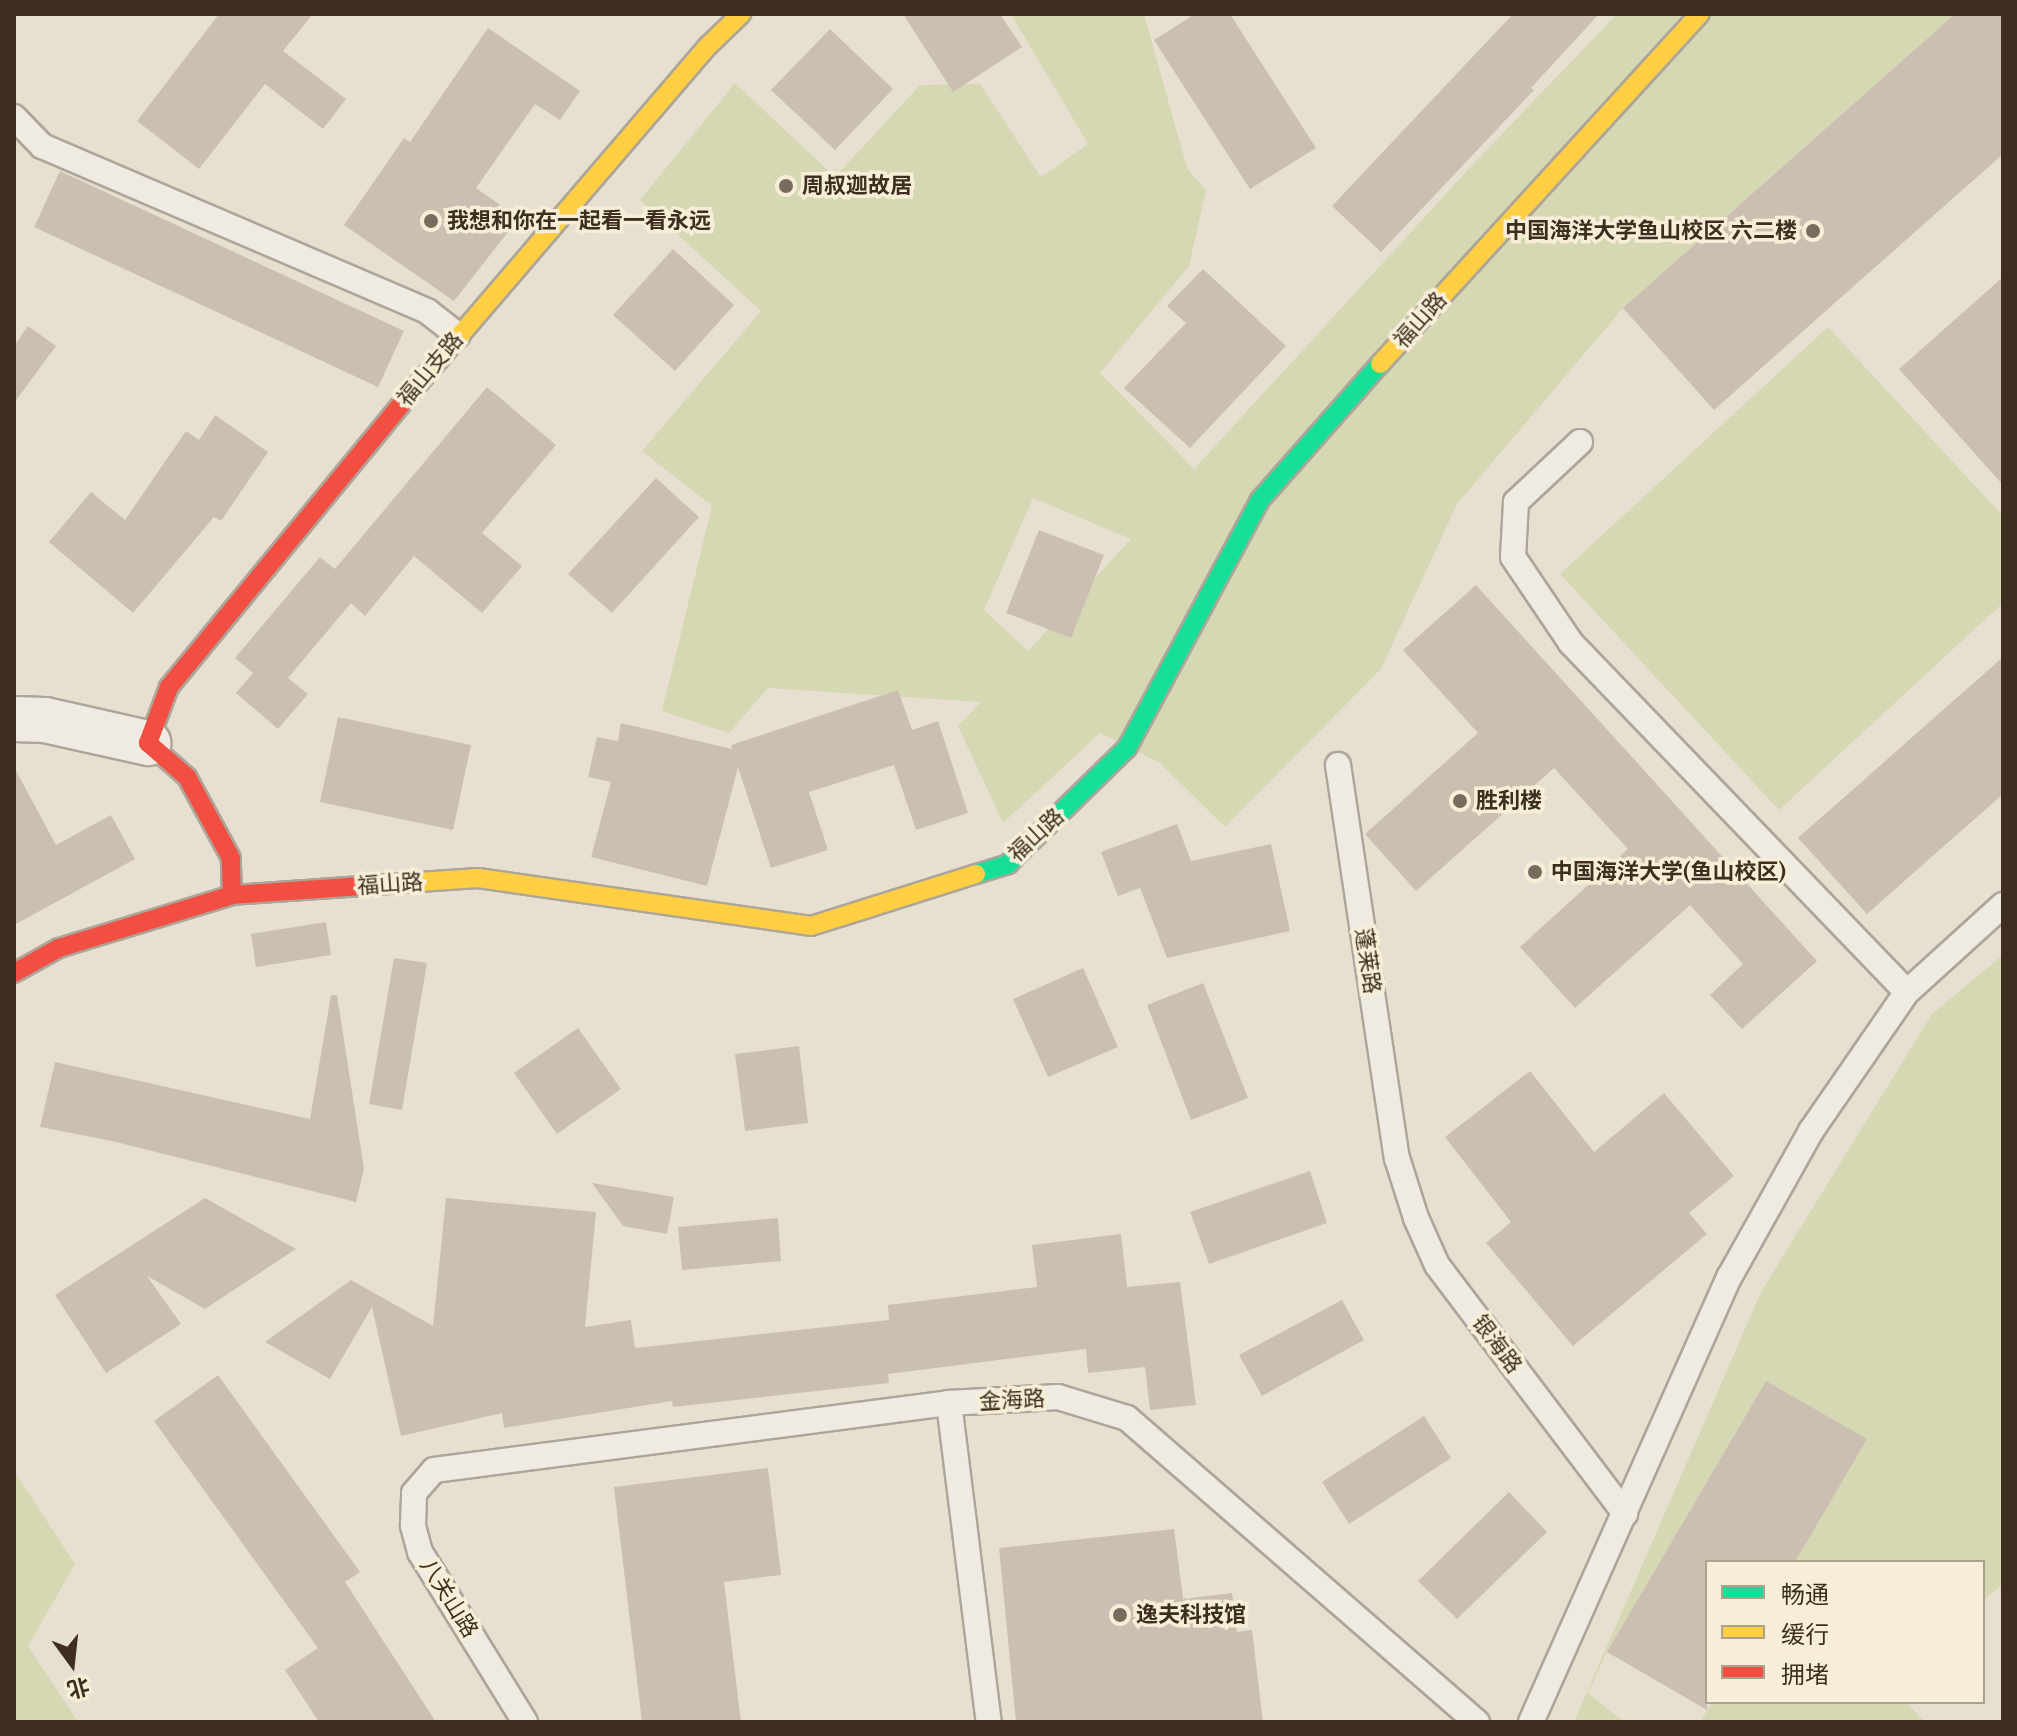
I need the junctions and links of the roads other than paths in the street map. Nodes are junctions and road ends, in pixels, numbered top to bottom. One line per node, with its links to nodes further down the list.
1 (741, 14): 4 (street, 福山支路)
2 (1700, 14): 9 (street, 福山路)
3 (14, 117): 4 (lane)
4 (458, 335): 7 (street, 福山支路)
5 (1580, 442): 12 (lane)
6 (14, 719): 7 (street)
7 (148, 743): 9 (street)
8 (1338, 765): 13 (lane, 蓬莱路)
9 (232, 895): 11 (street, 福山路)
10 (2003, 905): 12 (lane)
11 (14, 973)
12 (1907, 992): 16 (lane)
13 (1397, 1158): 16 (lane, 银海路)
14 (949, 1403): 15 (lane, 金海路); 18 (lane); 19 (lane, 金海路)
15 (434, 1470): 17 (lane, 八关山路)
16 (1625, 1514): 20 (lane)
17 (525, 1722)
18 (989, 1722)
19 (1477, 1722)
20 (1531, 1722)

